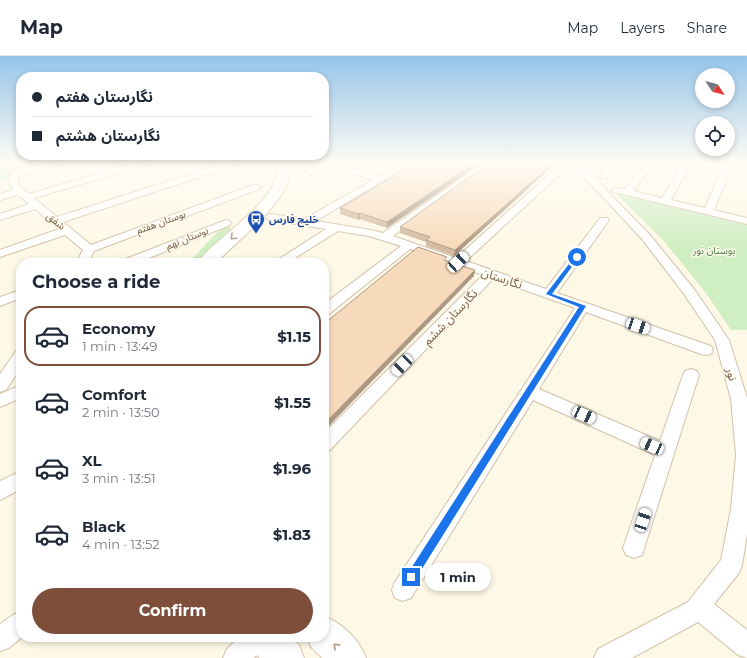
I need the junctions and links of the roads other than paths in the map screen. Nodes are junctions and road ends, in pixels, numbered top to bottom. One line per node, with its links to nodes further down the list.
1 (21, 190): 15 (street, شفق)
2 (39, 190): 15 (street)
3 (149, 190): 22 (street)
4 (248, 190): 31 (street, بوستان هفتم)
5 (278, 190): 35 (main road, one-way to 35)
6 (293, 190): 21 (main road)
7 (362, 190): 25 (street)
8 (451, 190): 29 (street)
9 (537, 190): 38 (street)
10 (609, 190): 54 (street, نور)
11 (617, 190): 14 (street)
12 (671, 190): 17 (street)
13 (718, 190): 19 (street)
14 (628, 192): 19 (street)
15 (24, 194): 16 (street); 18 (street, شفق)
16 (0, 197)
17 (667, 198)
18 (38, 206): 20 (street); 22 (street, شفق)
19 (709, 211): 24 (street)
20 (0, 217)
21 (271, 217): 25 (street, نگارستان); 36 (main road)
22 (56, 220): 28 (street, شفق)
23 (604, 220): 40 (street)
24 (747, 220)
25 (307, 222): 27 (street, نگارستان)
26 (226, 223): 34 (street, بوستان نهم)
27 (337, 227): 29 (street, نگارستان); 37 (street)
28 (68, 230): 31 (street, شفق); 32 (street)
29 (384, 238): 30 (street, نگارستان)
30 (409, 245): 38 (street, نگارستان); 44 (street)
31 (89, 249): 33 (street)
32 (0, 254)
33 (85, 258)
34 (139, 258)
35 (211, 258)
36 (230, 258)
37 (287, 258)
38 (458, 262): 39 (street, نگارستان)
39 (491, 274): 40 (street, نگارستان); 52 (street, نگارستان ششم)
40 (549, 294): 43 (street, نگارستان)
41 (16, 296): 42 (street)
42 (0, 302)
43 (583, 306): 45 (street, نگارستان); 49 (street)
44 (329, 307)
45 (706, 350)
46 (16, 362): 48 (street)
47 (691, 375): 53 (street)
48 (0, 386)
49 (529, 391): 53 (street); 58 (street)
50 (16, 393): 51 (street)
51 (0, 401)
52 (329, 440)
53 (666, 452): 57 (street)
54 (746, 454): 59 (street, نور)
55 (16, 482): 56 (street)
56 (0, 491)
57 (634, 548)
58 (403, 590)
59 (700, 608): 65 (street); 69 (street)
60 (16, 627): 61 (street)
61 (0, 639)
62 (329, 639): 68 (main road, one-way to 62)
63 (252, 642): 66 (street)
64 (269, 642): 67 (main road)
65 (747, 646)
66 (236, 658)
67 (286, 658)
68 (348, 658)
69 (607, 658)

